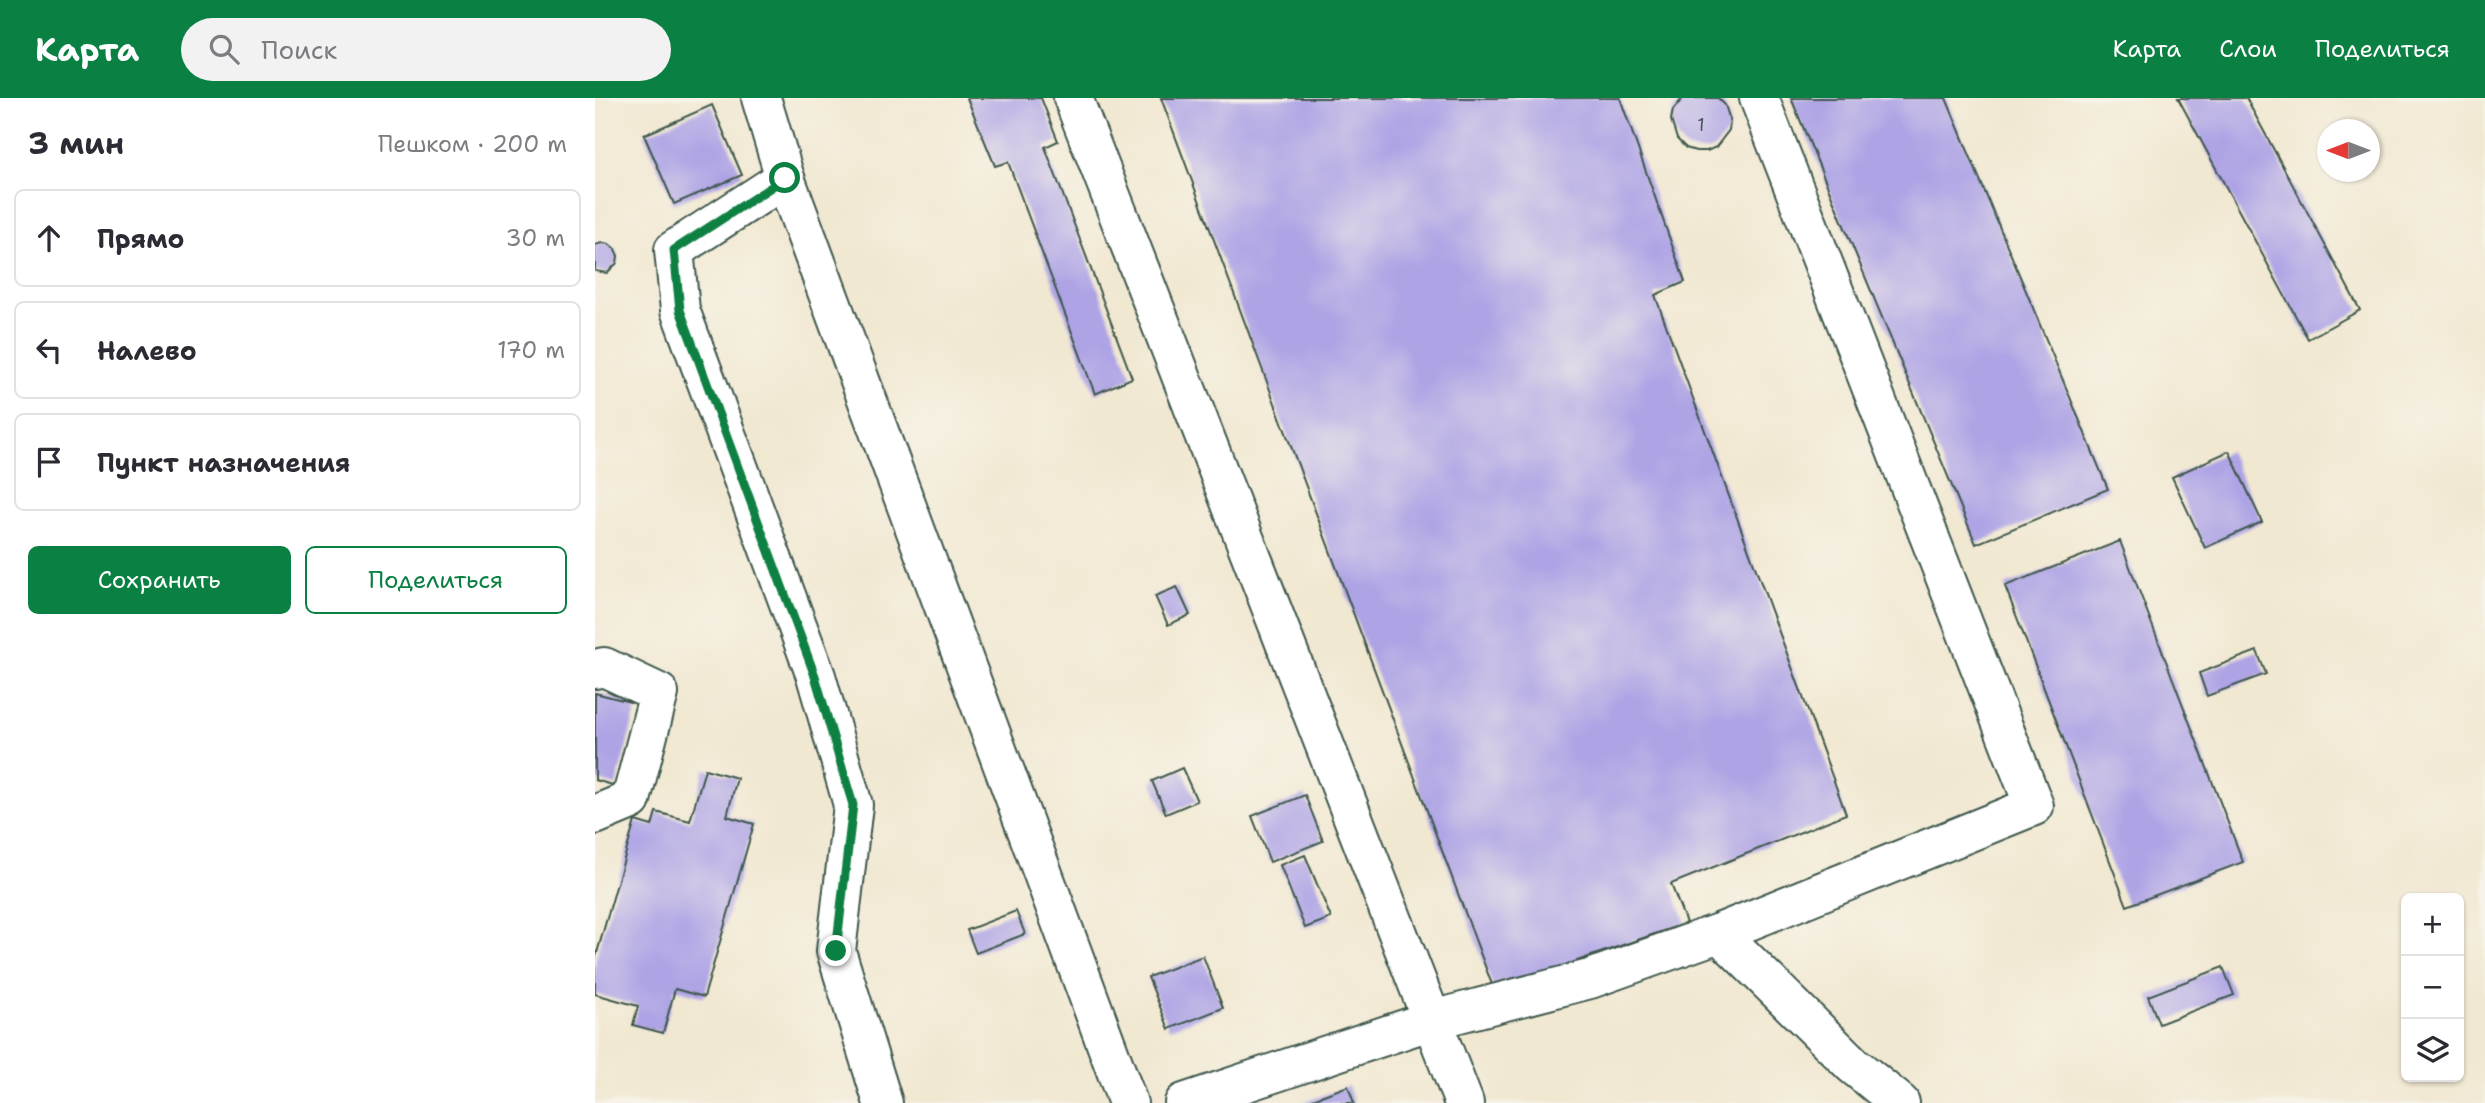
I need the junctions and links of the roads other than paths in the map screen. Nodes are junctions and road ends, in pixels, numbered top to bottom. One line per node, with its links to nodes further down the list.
1 (761, 98): 4 (lane)
2 (1073, 98): 8 (lane)
3 (1759, 98): 7 (lane)
4 (785, 178): 9 (lane); 10 (lane)
5 (595, 669): 6 (lane)
6 (595, 816)
7 (1719, 933): 8 (lane); 13 (lane)
8 (1432, 1020): 11 (lane); 12 (lane)
9 (883, 1103)
10 (1128, 1103)
11 (1184, 1103)
12 (1464, 1103)
13 (1900, 1103)

